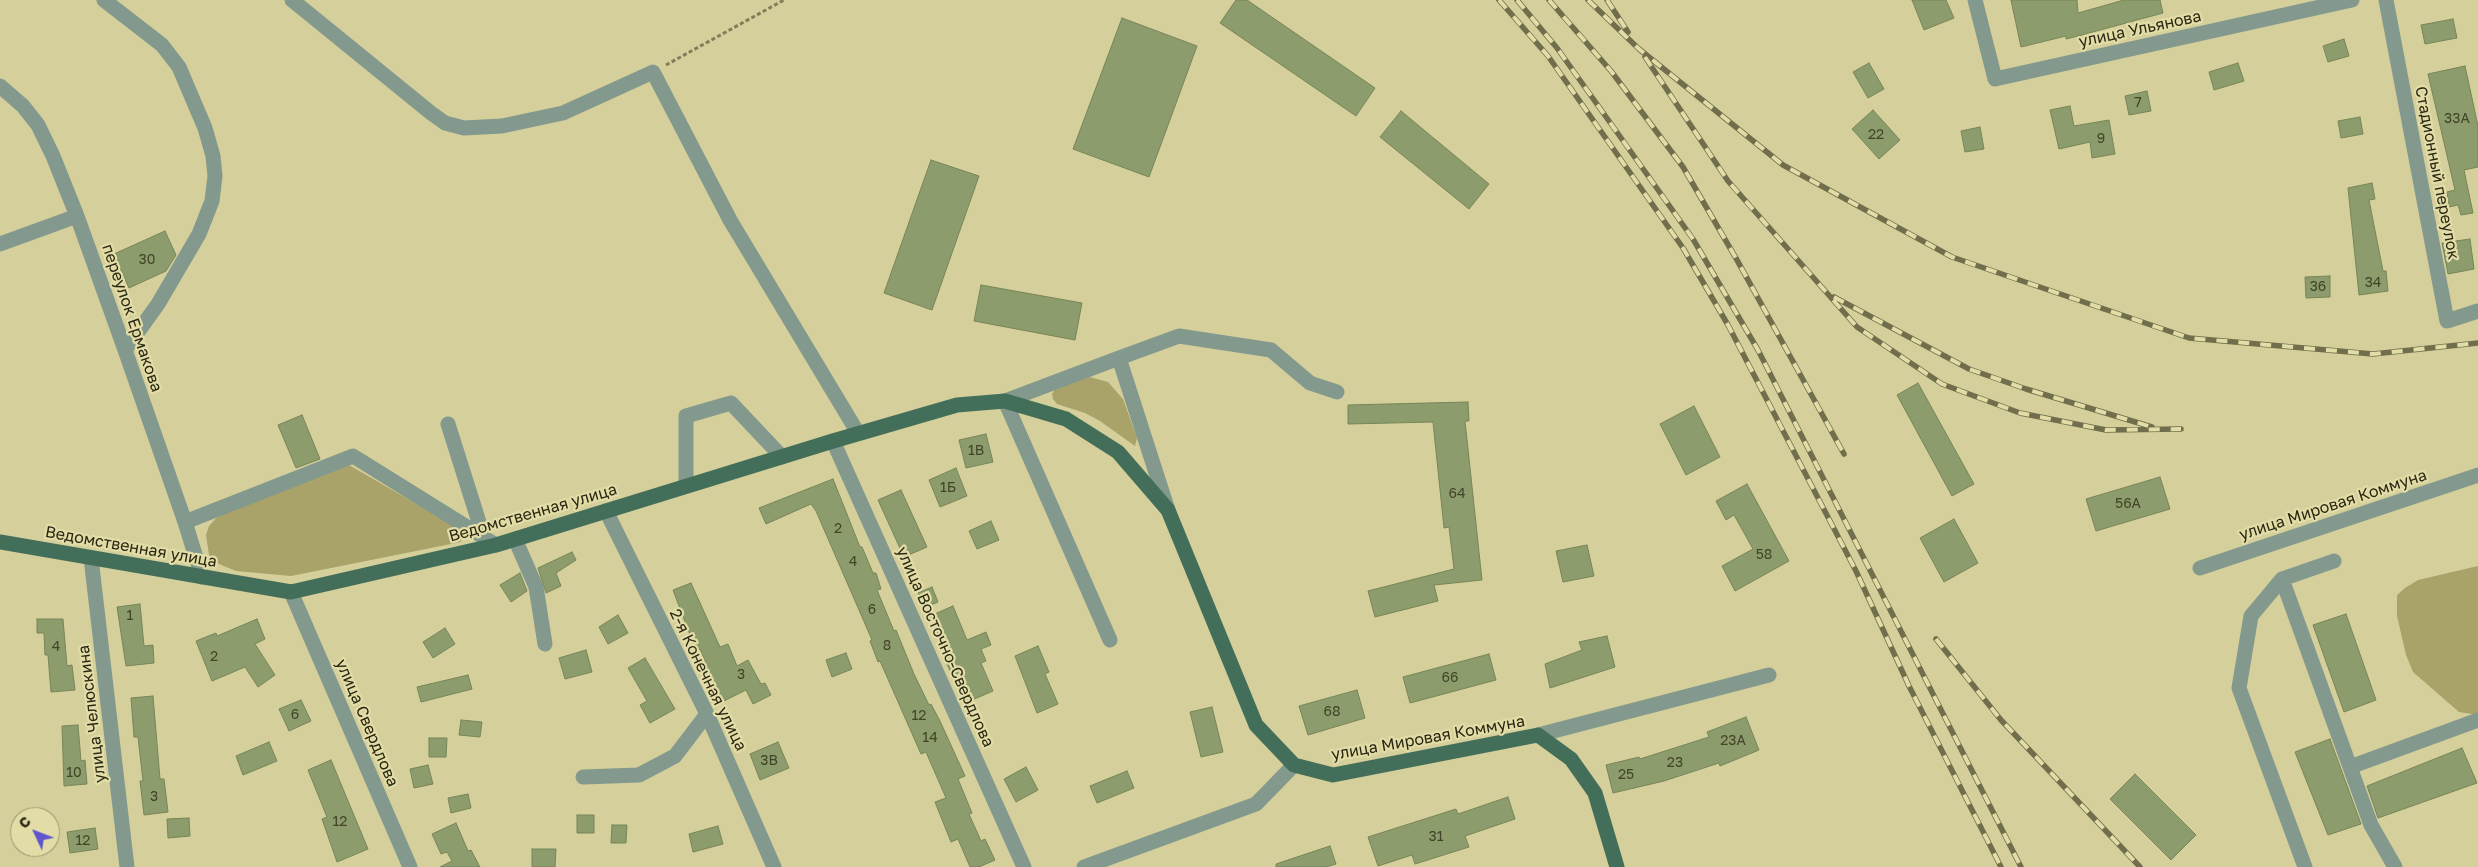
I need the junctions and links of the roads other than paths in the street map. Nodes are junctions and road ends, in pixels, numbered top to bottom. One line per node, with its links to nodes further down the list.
1 (104, 0): 10 (street)
2 (292, 0): 15 (street)
3 (1975, 0): 4 (street, улица Ульянова)
4 (2352, 0)
5 (2386, 0): 9 (street, Стадионный переулок)
6 (0, 86): 7 (street, переулок Ермакова)
7 (77, 216): 8 (street); 10 (street, переулок Ермакова)
8 (0, 244)
9 (2478, 311)
10 (125, 350): 22 (street, переулок Ермакова)
11 (1119, 358): 12 (street); 13 (street); 20 (street)
12 (1337, 392)
13 (1005, 401): 15 (main road, Ведомственная улица); 20 (main road, Ведомственная улица); 32 (street)
14 (448, 424): 25 (street)
15 (858, 433): 16 (main road, Ведомственная улица)
16 (833, 441): 17 (main road, Ведомственная улица); 44 (street, улица Восточно-Свердлова)
17 (782, 456): 19 (main road, Ведомственная улица); 19 (street)
18 (2478, 475): 28 (street, улица Мировая Коммуна)
19 (686, 486): 21 (main road, Ведомственная улица)
20 (1168, 510): 38 (main road, Ведомственная улица)
21 (606, 511): 23 (main road, Ведомственная улица); 35 (street, 2-я Конечная улица)
22 (185, 522): 25 (street); 29 (street, переулок Ермакова)
23 (515, 539): 25 (main road, Ведомственная улица); 33 (street)
24 (0, 542): 26 (main road, Ведомственная улица)
25 (490, 542): 31 (main road, Ведомственная улица)
26 (91, 558): 29 (main road, Ведомственная улица); 41 (street, улица Челюскина)
27 (2334, 560): 30 (street)
28 (2200, 568)
29 (202, 577): 31 (main road, Ведомственная улица)
30 (2282, 579): 39 (street); 47 (street)
31 (292, 592): 42 (street, улица Свердлова)
32 (1110, 640)
33 (544, 644)
34 (1769, 675): 37 (street, улица Мировая Коммуна)
35 (707, 714): 40 (street); 43 (street, 2-я Конечная улица)
36 (2478, 720): 39 (street)
37 (1538, 735): 38 (main road, улица Мировая Коммуна); 46 (main road)
38 (1294, 765): 45 (street)
39 (2350, 767): 48 (street)
40 (583, 777)
41 (127, 867)
42 (410, 867)
43 (774, 867)
44 (1024, 867)
45 (1084, 867)
46 (1617, 867)
47 (2305, 867)
48 (2395, 867)

